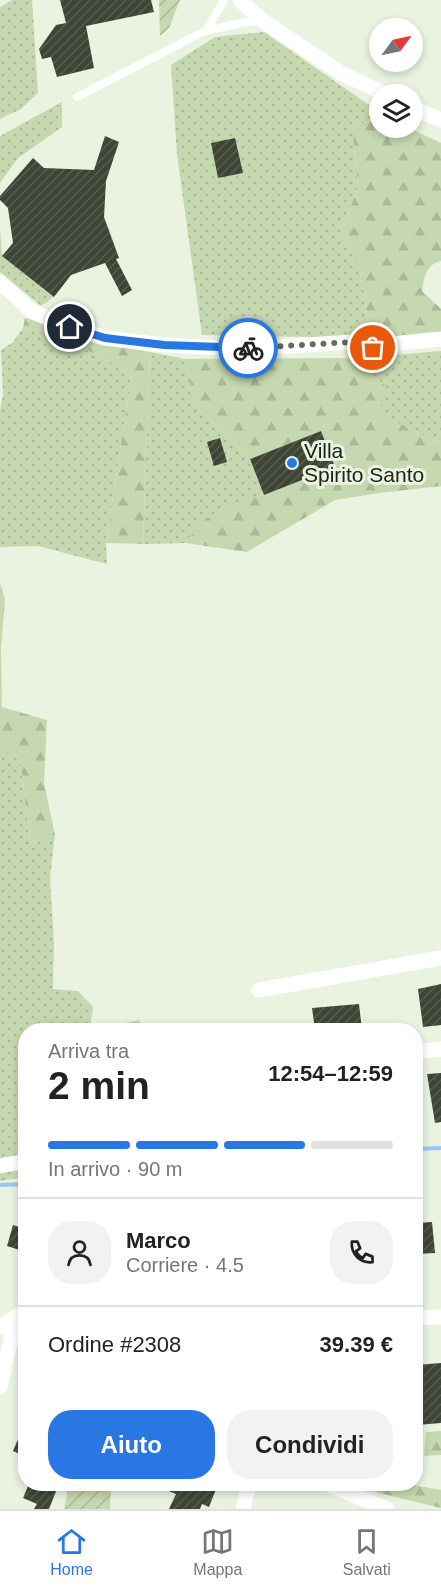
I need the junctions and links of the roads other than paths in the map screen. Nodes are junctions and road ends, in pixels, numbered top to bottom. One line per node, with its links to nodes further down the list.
1 (224, 0): 4 (lane)
2 (240, 0): 3 (street)
3 (263, 21): 4 (lane); 5 (street)
4 (206, 31): 6 (lane)
5 (369, 86)
6 (77, 97)
7 (423, 113): 8 (street)
8 (441, 120)
9 (0, 282): 10 (street)
10 (441, 339)
11 (441, 958): 12 (street)
12 (259, 990)
13 (441, 1049): 14 (street)
14 (423, 1051)
15 (18, 1163): 16 (street)
16 (0, 1166)
17 (18, 1316): 21 (street)
18 (441, 1317): 19 (street)
19 (423, 1318)
20 (18, 1324): 22 (street)
21 (0, 1327)
22 (0, 1387)
23 (247, 1491): 25 (street)
24 (344, 1491): 26 (street)
25 (243, 1509)
26 (387, 1509)

